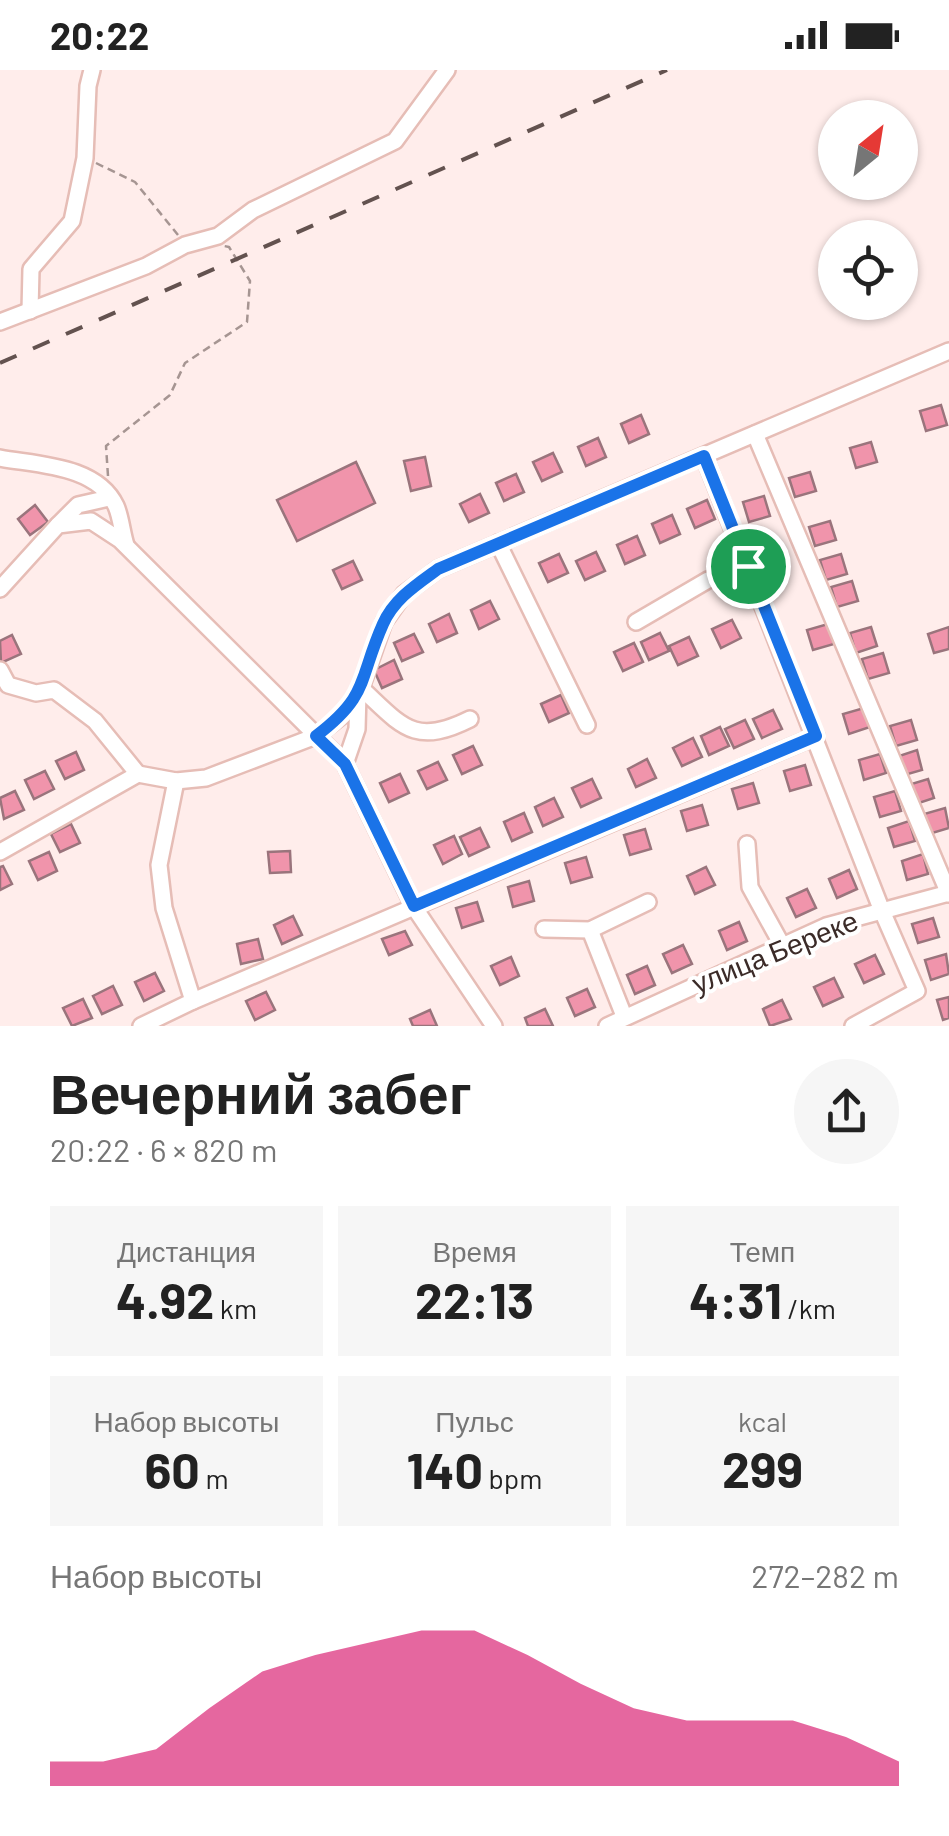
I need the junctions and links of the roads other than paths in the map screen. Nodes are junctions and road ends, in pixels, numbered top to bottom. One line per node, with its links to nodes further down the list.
1 (92, 70): 3 (street)
2 (446, 70): 3 (street)
3 (30, 310): 4 (street)
4 (0, 322)
5 (949, 352): 6 (street)
6 (755, 434): 7 (street); 27 (street)
7 (704, 456): 11 (street); 13 (street)
8 (0, 458): 9 (street)
9 (109, 498): 10 (street); 12 (street)
10 (58, 525): 12 (street); 14 (street)
11 (498, 543): 17 (street); 19 (street)
12 (126, 546): 20 (street)
13 (748, 566): 15 (street); 21 (street)
14 (0, 589)
15 (636, 622)
16 (0, 670): 23 (street)
17 (360, 691): 18 (street); 20 (street); 22 (street)
18 (470, 720)
19 (587, 724)
20 (316, 736): 22 (street); 24 (street)
21 (816, 736): 29 (street); 30 (street)
22 (345, 764): 29 (street)
23 (138, 774): 24 (street); 26 (street)
24 (176, 782): 34 (street)
25 (747, 844): 33 (street)
26 (0, 852)
27 (949, 893): 30 (street, улица Береке)
28 (648, 902): 32 (street)
29 (414, 906): 34 (street); 38 (street)
30 (882, 912): 33 (street, улица Береке); 36 (street)
31 (544, 929): 32 (street)
32 (590, 930): 35 (street)
33 (782, 946): 35 (street, улица Береке)
34 (192, 1002): 37 (street)
35 (624, 1016): 39 (street, улица Береке)
36 (873, 1022): 40 (street)
37 (141, 1026)
38 (494, 1026)
39 (607, 1026)
40 (853, 1026)

